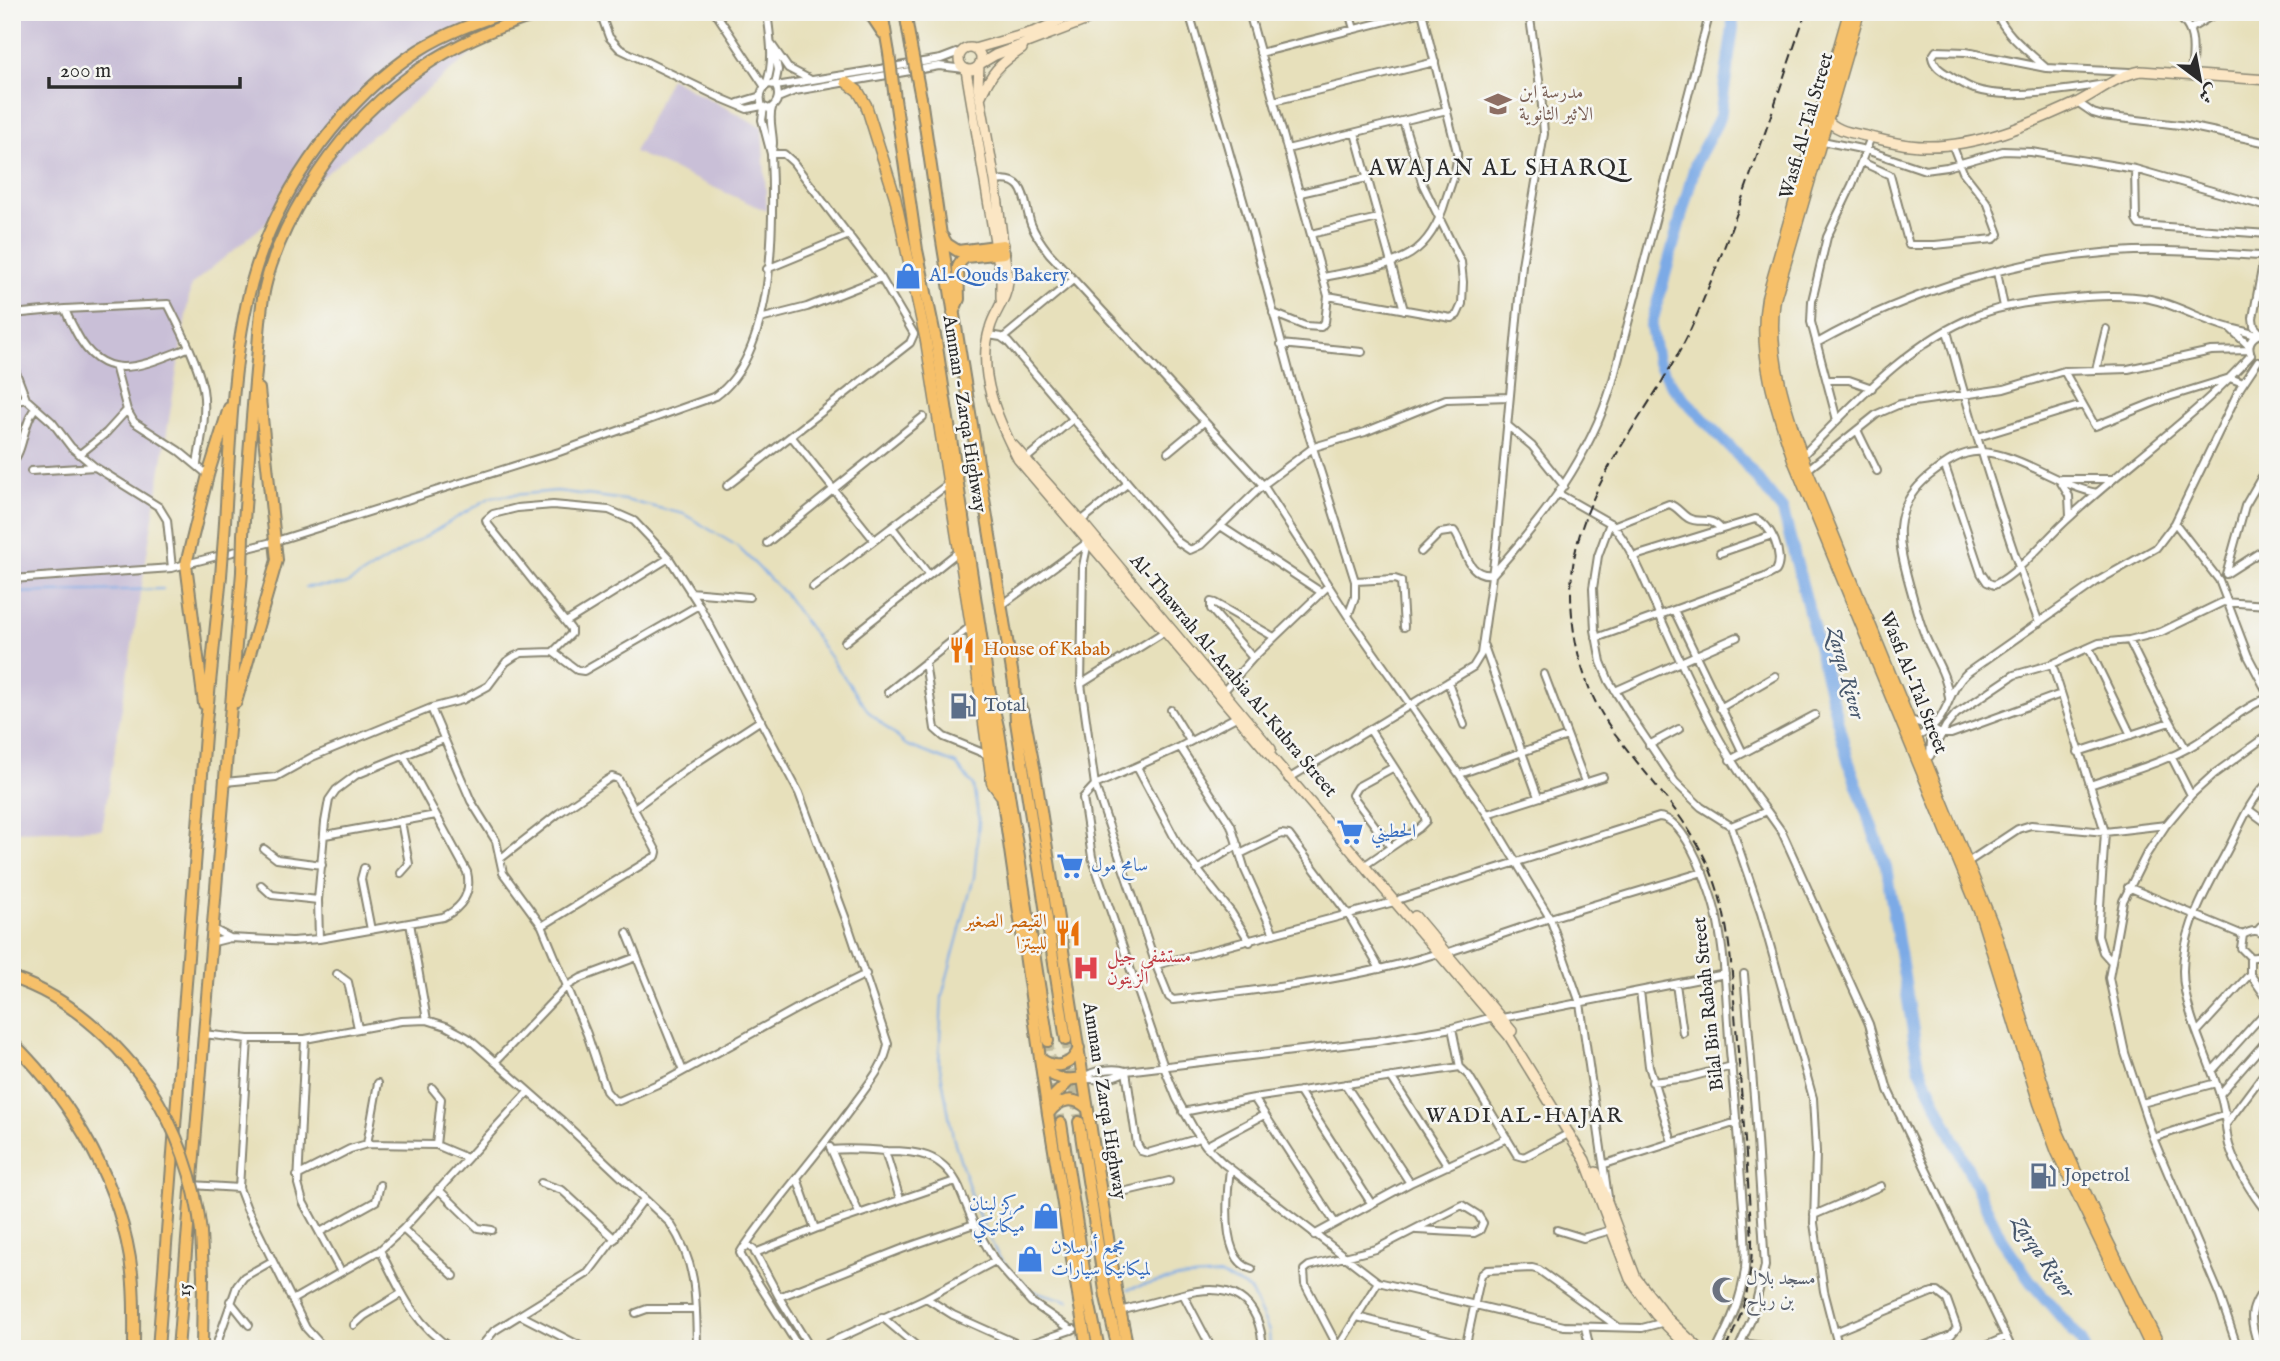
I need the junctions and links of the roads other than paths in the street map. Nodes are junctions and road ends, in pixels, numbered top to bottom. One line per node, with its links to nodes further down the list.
1 (471, 12): 23 (highway)
2 (507, 12): 23 (highway)
3 (547, 12): 110 (highway)
4 (600, 12): 49 (street)
5 (766, 12): 28 (street)
6 (869, 12): 26 (highway)
7 (882, 12): 26 (highway, Amman - Zarqa Highway)
8 (905, 12): 72 (highway, Amman - Zarqa Highway, bridge)
9 (1079, 12): 29 (main road)
10 (1115, 12): 27 (main road)
11 (1189, 12): 90 (street)
12 (1249, 12): 31 (street)
13 (1349, 12): 24 (street)
14 (1422, 12): 24 (street); 32 (street)
15 (1529, 12): 117 (street)
16 (1710, 12): 153 (street)
17 (1849, 12): 246 (main road, Wasfi Al-Tal Street)
18 (1859, 12): 53 (main road, Wasfi Al-Tal Street)
19 (1996, 12): 34 (street)
20 (2218, 12): 25 (street)
21 (715, 13): 42 (street)
22 (2174, 13): 25 (street)
23 (462, 29): 115 (highway)
24 (1354, 29): 31 (street)
25 (2190, 29): 37 (street)
26 (886, 37): 77 (highway, Amman - Zarqa Highway, bridge)
27 (1038, 40): 33 (main road); 46 (main road)
28 (771, 43): 38 (street); 42 (street); 43 (street)
29 (974, 49): 30 (main road); 33 (main road)
30 (962, 51): 35 (main road); 38 (street)
31 (1260, 53): 47 (street)
32 (1435, 62): 47 (street); 52 (street)
33 (979, 64): 35 (main road); 46 (main road, Al-Thawrah Al-Arabia Al-Kubra Street)
34 (2046, 68): 36 (street); 41 (street)
35 (966, 69): 40 (street); 76 (main road, Al-Thawrah Al-Arabia Al-Kubra Street)
36 (2132, 72): 37 (main road); 41 (main road)
37 (2191, 74): 39 (main road)
38 (811, 80): 43 (street)
39 (2268, 80)
40 (846, 82): 45 (street); 77 (main road)
41 (2112, 84): 48 (main road)
42 (765, 86): 43 (street); 44 (street)
43 (776, 86): 45 (street)
44 (761, 96): 49 (street); 50 (street)
45 (778, 98): 51 (street)
46 (980, 100): 67 (main road, Al-Thawrah Al-Arabia Al-Kubra Street)
47 (1273, 101): 60 (street)
48 (2077, 102): 57 (street); 58 (main road)
49 (738, 103): 50 (street)
50 (763, 107): 51 (street); 62 (street)
51 (772, 108): 62 (street)
52 (1447, 110): 54 (street); 71 (street)
53 (1826, 118): 56 (main road); 59 (main road, Wasfi Al-Tal Street)
54 (1403, 121): 55 (street); 71 (street)
55 (1355, 133): 60 (street); 66 (street)
56 (1871, 137): 58 (main road); 61 (street)
57 (2268, 143)
58 (1952, 144): 64 (street)
59 (1819, 145): 61 (street); 136 (main road, Wasfi Al-Tal Street)
60 (1287, 149): 68 (street)
61 (1866, 150): 63 (street); 64 (street)
62 (771, 154): 74 (street); 80 (street)
63 (1862, 162): 64 (street); 99 (street)
64 (1958, 163): 65 (street)
65 (2134, 169): 69 (street); 75 (street)
66 (1367, 178): 68 (street); 70 (street)
67 (995, 181): 76 (main road, Al-Thawrah Al-Arabia Al-Kubra Street); 84 (street)
68 (1300, 193): 73 (street)
69 (2268, 207)
70 (1378, 218): 73 (street); 79 (street)
71 (1441, 219): 79 (street); 88 (street)
72 (941, 234): 76 (highway); 89 (highway, Amman - Zarqa Highway)
73 (1311, 234): 82 (street)
74 (849, 235): 80 (street); 83 (street)
75 (2268, 235): 78 (street)
76 (1000, 249): 89 (highway); 97 (main road, Al-Thawrah Al-Arabia Al-Kubra Street)
77 (911, 251): 150 (main road); 197 (highway, Amman - Zarqa Highway)
78 (2262, 256): 81 (street); 96 (street)
79 (1391, 262): 82 (street); 88 (street)
80 (767, 269): 92 (street)
81 (1997, 272): 86 (street); 99 (street)
82 (1324, 277): 85 (street)
83 (881, 278): 92 (street); 129 (street)
84 (1073, 280): 98 (street); 126 (street)
85 (1328, 296): 88 (street); 90 (street)
86 (2004, 307): 93 (street); 95 (street)
87 (65, 309): 91 (street); 101 (street); 107 (street)
88 (1404, 310)
89 (954, 313): 192 (highway, Amman - Zarqa Highway)
90 (1273, 313): 100 (street)
91 (12, 314)
92 (760, 319): 166 (street)
93 (2230, 328): 96 (street); 102 (street)
94 (2106, 329): 108 (street)
95 (1947, 331): 114 (street); 116 (street)
96 (2261, 334): 102 (street)
97 (988, 335): 98 (street); 131 (main road, Al-Thawrah Al-Arabia Al-Kubra Street)
98 (1003, 338): 124 (street)
99 (1817, 343): 112 (street)
100 (1281, 344): 103 (street); 132 (street)
101 (188, 348): 107 (street); 139 (street)
102 (2249, 351): 104 (street); 108 (street); 111 (street)
103 (1362, 352)
104 (2258, 361): 106 (street); 113 (street)
105 (12, 362): 118 (street)
106 (2267, 362)
107 (116, 369): 122 (street)
108 (2096, 370): 109 (street)
109 (2064, 371): 116 (street); 120 (street)
110 (256, 372): 166 (highway); 237 (highway, bridge)
111 (2230, 378): 113 (street); 120 (street); 147 (street)
112 (1827, 380): 114 (street); 125 (street)
113 (2243, 383): 159 (street)
114 (1872, 388): 125 (street)
115 (235, 389): 146 (highway); 235 (highway, bridge)
116 (1964, 394): 128 (street); 130 (street)
117 (1510, 397): 127 (street); 132 (street)
118 (26, 399): 119 (street); 121 (street)
119 (12, 402)
120 (2082, 405): 130 (street)
121 (35, 408): 135 (street); 138 (street)
122 (127, 410): 135 (street); 139 (street)
123 (923, 417): 154 (street)
124 (1073, 419): 137 (street); 149 (street)
125 (1838, 420): 136 (street)
126 (1204, 422): 133 (street); 151 (street)
127 (1507, 425): 153 (street); 178 (street)
128 (1857, 430): 143 (street); 145 (street)
129 (791, 436): 152 (street); 154 (street)
130 (1978, 436): 134 (street)
131 (1012, 444): 137 (main road, Al-Thawrah Al-Arabia Al-Kubra Street); 167 (main road, Al-Thawrah Al-Arabia Al-Kubra Street)
132 (1314, 447): 151 (street); 183 (street)
133 (1168, 452)
134 (1983, 452): 140 (street); 148 (street); 176 (street)
135 (80, 454): 142 (street)
136 (1802, 456): 143 (main road, Wasfi Al-Tal Street)
137 (1027, 458): 158 (main road, Al-Thawrah Al-Arabia Al-Kubra Street)
138 (12, 462)
139 (197, 464): 146 (street)
140 (1945, 466): 176 (street); 225 (street)
141 (2268, 466): 179 (street)
142 (95, 467): 144 (street); 177 (street)
143 (1807, 470): 233 (main road, Wasfi Al-Tal Street)
144 (31, 471)
145 (1877, 471)
146 (208, 475): 175 (highway)
147 (2112, 479): 148 (street); 155 (street)
148 (2059, 480): 155 (street); 157 (street)
149 (1127, 484): 158 (street); 162 (street)
150 (947, 485): 161 (street); 170 (main road)
151 (1264, 485): 162 (street); 184 (street)
152 (727, 486)
153 (1564, 486): 156 (street)
154 (834, 490): 165 (street); 168 (street)
155 (2097, 493): 157 (street)
156 (1559, 494): 160 (street); 178 (street)
157 (2070, 516): 176 (street)
158 (1082, 522): 220 (main road, Al-Thawrah Al-Arabia Al-Kubra Street)
159 (2175, 523): 182 (street); 198 (street)
160 (1611, 524): 163 (street); 173 (street); 203 (street)
161 (892, 527): 165 (street); 180 (street)
162 (1222, 527): 187 (street)
163 (1721, 529): 164 (street); 173 (street)
164 (1772, 535): 172 (street); 193 (street)
165 (874, 540): 185 (street)
166 (276, 541): 175 (street); 237 (highway)
167 (1088, 542): 192 (street); 200 (main road, Al-Thawrah Al-Arabia Al-Kubra Street); 217 (street)
168 (767, 543)
169 (2268, 547): 179 (street)
170 (958, 552): 180 (street); 197 (main road)
171 (1421, 552): 178 (street)
172 (1720, 553)
173 (1632, 557): 195 (street)
174 (668, 558): 186 (street); 196 (street); 196 (street)
175 (186, 564): 177 (street); 235 (highway)
176 (2018, 567): 198 (street)
177 (172, 568): 181 (street)
178 (1493, 574): 206 (street)
179 (2226, 574): 182 (street)
180 (929, 575): 205 (street)
181 (12, 579)
182 (2219, 580): 189 (street)
183 (1355, 581): 194 (street); 199 (street)
184 (1328, 586): 187 (street); 194 (street)
185 (813, 587)
186 (690, 592): 188 (street); 190 (street)
187 (1321, 592): 201 (street)
188 (749, 597)
189 (2228, 601): 191 (street); 204 (street); 223 (street)
190 (699, 605): 208 (street); 232 (street)
191 (2268, 605)
192 (1000, 606): 222 (highway, Amman - Zarqa Highway)
193 (1674, 610): 195 (street); 209 (street)
194 (1348, 616): 226 (street)
195 (1660, 616): 203 (street); 211 (street)
196 (566, 622): 208 (street)
197 (975, 623): 212 (street); 224 (highway, Amman - Zarqa Highway); 255 (main road)
198 (2039, 623): 225 (street)
199 (1404, 627)
200 (1164, 632): 217 (street); 231 (main road, Al-Thawrah Al-Arabia Al-Kubra Street)
201 (1274, 637): 210 (street); 210 (street)
202 (1737, 637): 209 (street)
203 (1596, 638): 218 (street)
204 (2129, 640): 207 (street); 236 (street)
205 (845, 642)
206 (1484, 644): 216 (street); 252 (street)
207 (2089, 648): 213 (street); 243 (street)
208 (553, 652): 227 (street)
209 (1694, 655): 211 (street); 228 (street)
210 (1253, 658): 220 (street)
211 (1680, 661): 218 (street); 259 (street)
212 (925, 662): 219 (street); 255 (street)
213 (2052, 664): 221 (street); 242 (street)
214 (1544, 674): 244 (street)
215 (1776, 676): 228 (street)
216 (1448, 682): 226 (street); 238 (street)
217 (1081, 684): 269 (street)
218 (1615, 691): 249 (street)
219 (888, 692)
220 (1223, 692): 265 (main road, Al-Thawrah Al-Arabia Al-Kubra Street)
221 (2061, 694): 242 (street); 253 (street)
222 (1015, 695): 347 (highway, Amman - Zarqa Highway); 350 (highway, Amman - Zarqa Highway)
223 (2268, 696): 251 (street)
224 (991, 698): 271 (highway, Amman - Zarqa Highway); 348 (highway, Amman - Zarqa Highway)
225 (1949, 703): 234 (street)
226 (1411, 706): 241 (street); 263 (street)
227 (431, 708): 247 (street); 267 (street)
228 (1720, 708): 254 (street)
229 (1171, 710): 248 (street)
230 (1815, 715): 254 (street)
231 (1236, 717): 248 (street); 265 (main road, Al-Thawrah Al-Arabia Al-Kubra Street)
232 (761, 720): 274 (street); 326 (street)
233 (1910, 720): 234 (street); 246 (main road, Wasfi Al-Tal Street)
234 (1940, 721): 240 (street)
235 (206, 722): 466 (highway)
236 (2170, 722): 243 (street); 251 (street)
237 (230, 725): 267 (highway)
238 (1464, 725)
239 (1678, 729): 249 (street)
240 (1932, 729): 242 (street); 246 (street); 256 (street)
241 (1370, 730): 261 (street); 265 (street)
242 (1941, 734): 256 (street)
243 (2131, 735): 253 (street)
244 (1567, 736): 252 (street); 266 (street)
245 (2268, 736): 272 (street)
246 (1912, 738): 262 (main road, Wasfi Al-Tal Street); 493 (main road, Wasfi Al-Tal Street)
247 (443, 739): 258 (street); 289 (street)
248 (1190, 741): 250 (street)
249 (1649, 745): 282 (street)
250 (1181, 747): 260 (street); 285 (street)
251 (2186, 749): 257 (street)
252 (1523, 751): 263 (street); 273 (street)
253 (2078, 752): 270 (street)
254 (1743, 753): 259 (street)
255 (988, 755): 271 (main road)
256 (1930, 756): 262 (street)
257 (2171, 756): 270 (street); 272 (street)
258 (404, 757): 278 (street); 284 (street)
259 (1730, 760): 276 (street)
260 (1137, 767): 269 (street); 295 (street)
261 (1394, 767): 286 (street); 286 (street)
262 (1931, 771): 291 (main road, Wasfi Al-Tal Street)
263 (1460, 774): 277 (street)
264 (1603, 777): 266 (street)
265 (1291, 778): 292 (main road, Al-Thawrah Al-Arabia Al-Kubra Street); 301 (main road, Al-Thawrah Al-Arabia Al-Kubra Street)
266 (1585, 782): 273 (street)
267 (223, 783): 308 (highway)
268 (2268, 783): 275 (street)
269 (1095, 785): 323 (street); 354 (street)
270 (2090, 785): 283 (street)
271 (1000, 794): 352 (highway, Amman - Zarqa Highway)
272 (2191, 795): 281 (street)
273 (1538, 797): 277 (street)
274 (634, 809): 289 (street); 307 (street)
275 (2249, 810): 280 (street); 303 (street)
276 (1767, 811): 282 (street); 458 (street)
277 (1487, 814): 290 (street)
278 (436, 816): 279 (street); 306 (street)
279 (401, 821): 284 (street); 297 (street)
280 (2268, 824)
281 (2166, 825): 283 (street); 299 (street)
282 (1731, 826): 414 (street)
283 (2105, 832): 291 (street); 322 (street)
284 (325, 835): 293 (street)
285 (1238, 845): 288 (street); 295 (street)
286 (1390, 846): 292 (street)
287 (264, 849): 293 (street)
288 (1240, 854): 302 (street); 312 (street)
289 (500, 859): 307 (street)
290 (1517, 862): 296 (street, Bilal Bin Rabah Street); 301 (street, Bilal Bin Rabah Street); 304 (street)
291 (1968, 862): 494 (main road, Wasfi Al-Tal Street)
292 (1368, 863): 301 (main road, Al-Thawrah Al-Arabia Al-Kubra Street)
293 (322, 865): 300 (street)
294 (363, 868): 309 (street)
295 (1197, 870): 316 (street)
296 (1703, 872): 304 (street); 327 (street, Bilal Bin Rabah Street)
297 (401, 873)
298 (261, 885): 300 (street)
299 (2128, 887): 303 (street); 322 (street)
300 (318, 900): 315 (street)
301 (1397, 901): 302 (street, Bilal Bin Rabah Street); 319 (main road, Al-Thawrah Al-Arabia Al-Kubra Street)
302 (1348, 914): 312 (street, Bilal Bin Rabah Street); 324 (street)
303 (2195, 915): 313 (street); 341 (street)
304 (1550, 918): 319 (street); 335 (street)
305 (2268, 919): 310 (street)
306 (410, 923): 309 (street); 338 (street)
307 (542, 926): 332 (street)
308 (211, 928): 314 (street); 318 (highway)
309 (371, 930): 315 (street)
310 (2258, 930): 313 (street); 317 (street)
311 (627, 933): 320 (street)
312 (1274, 934): 316 (street, Bilal Bin Rabah Street)
313 (2243, 935): 321 (street)
314 (230, 938): 315 (street); 318 (street)
315 (318, 939)
316 (1250, 942): 323 (street, Bilal Bin Rabah Street)
317 (2268, 942): 321 (street)
318 (210, 943): 343 (highway)
319 (1442, 953): 324 (street); 337 (main road, Al-Thawrah Al-Arabia Al-Kubra Street)
320 (637, 957): 332 (street); 356 (street)
321 (2250, 957): 329 (street)
322 (2111, 961): 372 (street)
323 (1156, 965): 324 (street)
324 (1380, 969)
325 (337, 974): 339 (street)
326 (866, 974): 356 (street); 386 (street)
327 (1726, 974): 331 (street); 353 (street, Bilal Bin Rabah Street)
328 (1744, 974): 461 (street)
329 (2250, 974): 334 (street); 341 (street)
330 (12, 978): 468 (highway, 15 / 15, bridge)
331 (1676, 984): 333 (street); 342 (street)
332 (566, 987): 351 (street); 356 (street)
333 (1640, 991): 335 (street); 363 (street)
334 (2268, 1000)
335 (1580, 1003): 337 (street); 394 (street)
336 (2268, 1009): 358 (street)
337 (1497, 1017): 340 (street); 382 (main road, Al-Thawrah Al-Arabia Al-Kubra Street); 412 (main road, Al-Thawrah Al-Arabia Al-Kubra Street)
338 (427, 1020): 339 (street); 351 (street)
339 (358, 1028): 345 (street)
340 (1452, 1028): 354 (street); 355 (street)
341 (2198, 1031): 358 (street)
342 (1683, 1033)
343 (203, 1034): 344 (street); 403 (highway)
344 (248, 1039): 345 (street); 406 (street)
345 (305, 1039): 397 (street)
346 (2268, 1039): 370 (street)
347 (1066, 1040)
348 (1048, 1041)
349 (12, 1042): 465 (highway)
350 (1079, 1048): 352 (highway); 361 (highway, Amman - Zarqa Highway)
351 (495, 1062): 369 (street)
352 (1041, 1063): 362 (highway); 373 (highway, Amman - Zarqa Highway)
353 (1732, 1066): 363 (street); 379 (street, Bilal Bin Rabah Street)
354 (1164, 1067): 357 (street); 375 (street)
355 (1460, 1067): 360 (street); 384 (street)
356 (683, 1071)
357 (1126, 1071): 361 (street); 383 (street)
358 (2212, 1071): 365 (street)
359 (2262, 1076): 381 (street)
360 (1391, 1077): 366 (street); 395 (street)
361 (1083, 1078): 362 (highway); 374 (highway, Amman - Zarqa Highway)
362 (1069, 1081): 373 (highway)
363 (1652, 1082): 387 (street)
364 (378, 1083): 388 (street)
365 (2216, 1083): 370 (street); 372 (street)
366 (1345, 1084): 368 (street); 402 (street)
367 (432, 1087): 389 (street)
368 (1299, 1091): 371 (street); 411 (street)
369 (528, 1092): 393 (street); 409 (street)
370 (2220, 1094): 376 (street)
371 (1254, 1098): 375 (street); 377 (street)
372 (2142, 1103): 385 (street)
373 (1048, 1108): 374 (highway); 456 (highway, Amman - Zarqa Highway)
374 (1088, 1109): 408 (highway, Amman - Zarqa Highway)
375 (1183, 1112): 383 (street)
376 (2226, 1114): 381 (street); 385 (street)
377 (1264, 1115): 390 (street); 416 (street)
378 (1079, 1122): 480 (highway, Amman - Zarqa Highway)
379 (1737, 1122): 387 (street); 489 (street, Bilal Bin Rabah Street)
380 (1061, 1123): 479 (highway)
381 (2227, 1123): 415 (street)
382 (1570, 1133): 384 (street); 423 (main road, Al-Thawrah Al-Arabia Al-Kubra Street)
383 (1200, 1138): 390 (street)
384 (1507, 1138): 395 (street)
385 (2153, 1138): 495 (street)
386 (828, 1142): 391 (street); 398 (street)
387 (1672, 1142): 394 (street)
388 (367, 1144): 389 (street); 397 (street)
389 (436, 1145): 393 (street)
390 (1206, 1146): 396 (street)
391 (831, 1150): 392 (street); 413 (street)
392 (885, 1151): 401 (street); 410 (street)
393 (467, 1158): 407 (street)
394 (1605, 1164): 412 (street)
395 (1448, 1166): 402 (street)
396 (1230, 1169): 425 (street); 433 (street)
397 (297, 1176): 424 (street)
398 (797, 1178): 418 (street); 427 (street)
399 (1169, 1181): 408 (street)
400 (541, 1183): 426 (street)
401 (957, 1183): 410 (street); 417 (street)
402 (1410, 1183): 411 (street)
403 (190, 1185): 406 (street); 467 (highway)
404 (380, 1185): 424 (street)
405 (1881, 1186): 414 (street)
406 (239, 1188): 431 (street)
407 (438, 1189): 419 (street); 420 (street)
408 (1101, 1197): 446 (highway, Amman - Zarqa Highway)
409 (644, 1199): 426 (street); 445 (street)
410 (900, 1199): 413 (street)
411 (1371, 1203): 416 (street)
412 (1609, 1203): 451 (main road, Al-Thawrah Al-Arabia Al-Kubra Street)
413 (859, 1213): 418 (street)
414 (1814, 1214): 457 (street)
415 (2268, 1214)
416 (1335, 1223): 425 (street)
417 (974, 1224): 432 (street); 440 (street)
418 (815, 1228): 429 (street)
419 (403, 1229): 428 (street); 435 (street)
420 (492, 1230)
421 (1416, 1230): 421 (street); 430 (street)
422 (1557, 1230): 423 (street)
423 (1611, 1230): 451 (main road, Al-Thawrah Al-Arabia Al-Kubra Street)
424 (320, 1231): 434 (street)
425 (1314, 1235): 430 (street)
426 (615, 1239): 448 (street)
427 (746, 1246): 429 (street); 475 (street)
428 (380, 1250): 434 (street); 438 (street)
429 (755, 1253): 440 (street)
430 (1346, 1258): 436 (street); 463 (street)
431 (272, 1261): 442 (street); 443 (street)
432 (995, 1261): 441 (street); 456 (street)
433 (1252, 1269)
434 (341, 1272): 442 (street)
435 (454, 1276)
436 (1378, 1282): 444 (street); 450 (street)
437 (2268, 1283): 496 (street)
438 (402, 1293): 453 (street); 471 (street)
439 (1183, 1294): 446 (street); 482 (street); 483 (street)
440 (779, 1297): 476 (street)
441 (926, 1298): 449 (street); 462 (street)
442 (292, 1300): 470 (street)
443 (230, 1301): 452 (street); 469 (street)
444 (1474, 1306): 454 (street); 455 (street); 460 (street)
445 (696, 1309): 447 (street); 474 (street)
446 (1120, 1311): 481 (highway, Amman - Zarqa Highway)
447 (636, 1313)
448 (520, 1315): 472 (street); 473 (street)
449 (882, 1317): 476 (street); 477 (street)
450 (1357, 1317): 459 (street); 463 (street)
451 (1665, 1322): 455 (street); 487 (main road, Al-Thawrah Al-Arabia Al-Kubra Street); 488 (main road, Al-Thawrah Al-Arabia Al-Kubra Street)
452 (249, 1325)
453 (354, 1325)
454 (1585, 1327): 455 (street); 486 (street)
455 (1618, 1327)
456 (1077, 1328): 462 (street); 478 (highway, Amman - Zarqa Highway)
457 (1835, 1332): 464 (street); 490 (street)
458 (2007, 1337): 491 (street); 492 (street)
459 (1451, 1341): 460 (street); 484 (street)
460 (1466, 1344): 485 (street)
461 (1740, 1346): 464 (street)
462 (1021, 1348)
463 (1338, 1348)
464 (1839, 1348)
465 (134, 1349)
466 (158, 1349)
467 (178, 1349)
468 (202, 1349)
469 (215, 1349)
470 (325, 1349)
471 (452, 1349)
472 (479, 1349)
473 (586, 1349)
474 (697, 1349)
475 (800, 1349)
476 (813, 1349)
477 (919, 1349)
478 (1087, 1349)
479 (1099, 1349)
480 (1118, 1349)
481 (1128, 1349)
482 (1212, 1349)
483 (1263, 1349)
484 (1440, 1349)
485 (1486, 1349)
486 (1590, 1349)
487 (1690, 1349)
488 (1700, 1349)
489 (1717, 1349)
490 (1916, 1349)
491 (1978, 1349)
492 (2012, 1349)
493 (2151, 1349)
494 (2161, 1349)
495 (2238, 1349)
496 (2259, 1349)

